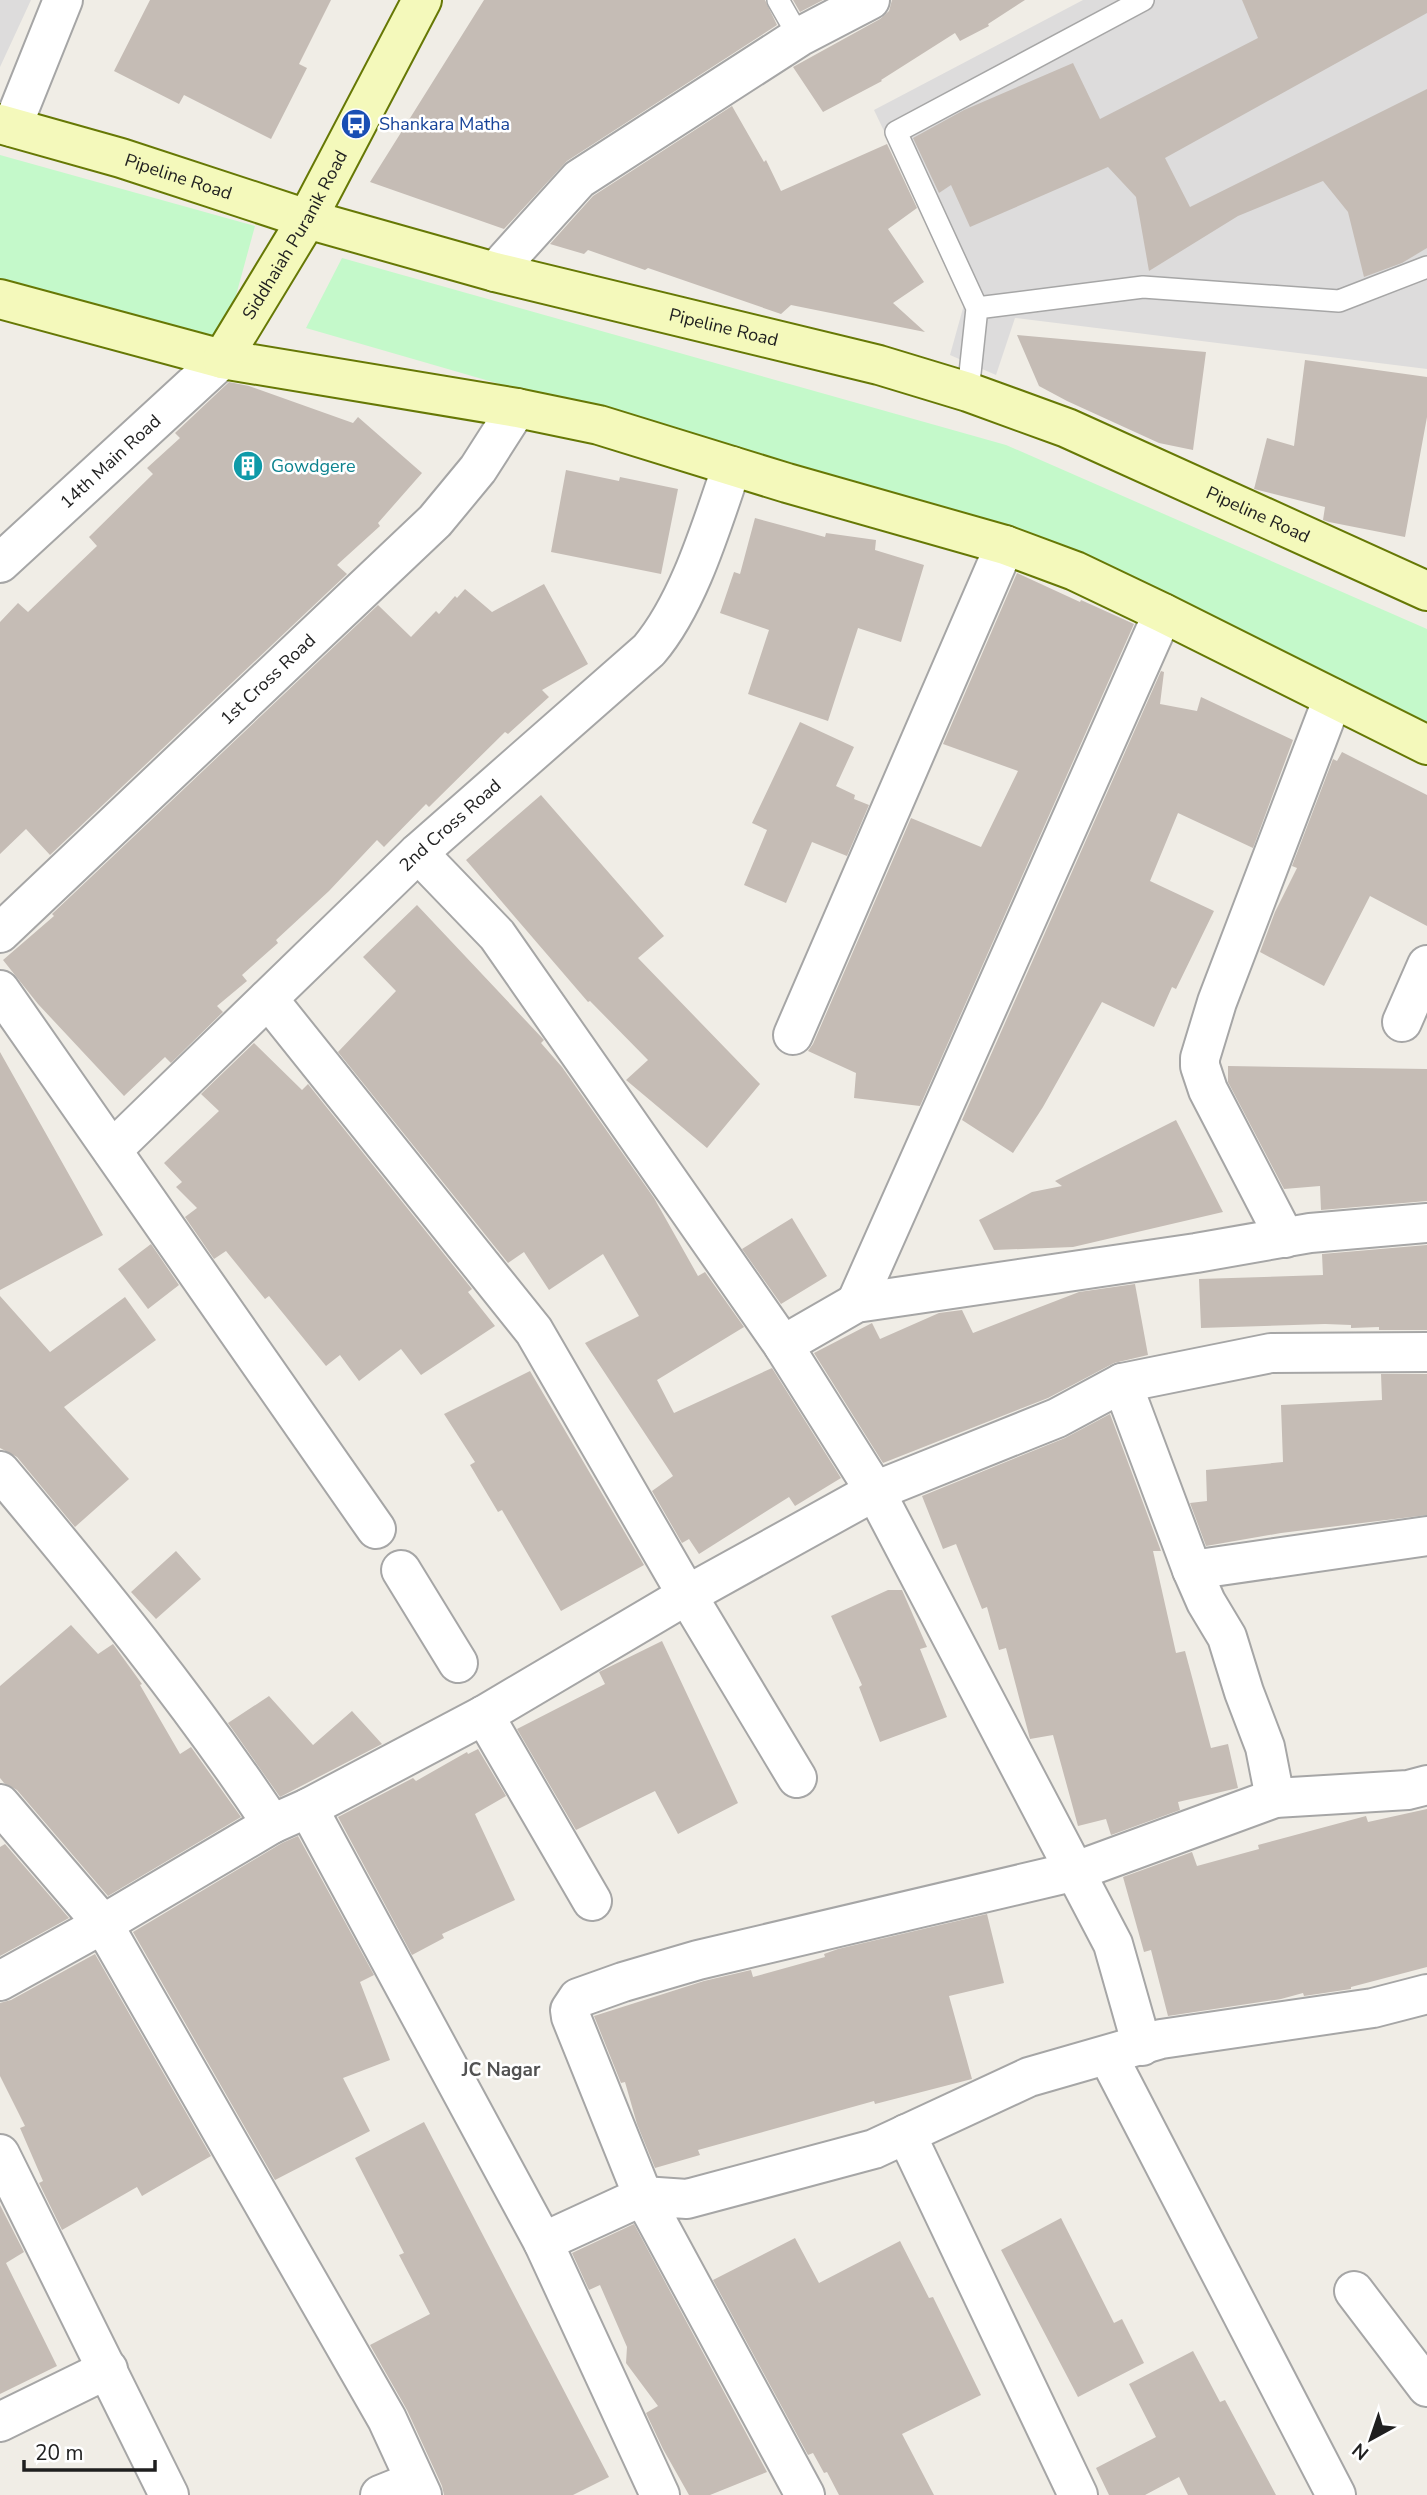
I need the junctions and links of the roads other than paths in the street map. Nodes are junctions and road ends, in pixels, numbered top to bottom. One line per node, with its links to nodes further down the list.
1 (63, 0): 7 (street)
2 (422, 0): 8 (main road, Siddhaiah Puranik Road)
3 (778, 0): 6 (lane)
4 (870, 0): 6 (street)
5 (1143, 0): 12 (lane)
6 (799, 37): 10 (street)
7 (6, 125): 8 (main road, Pipeline Road)
8 (307, 219): 10 (main road, Pipeline Road); 13 (main road, Siddhaiah Puranik Road)
9 (1427, 267): 12 (lane)
10 (495, 272): 14 (main road, Pipeline Road)
11 (0, 299): 13 (main road)
12 (977, 308): 14 (lane)
13 (222, 359): 15 (main road); 18 (street, 14th Main Road)
14 (968, 392): 19 (main road, Pipeline Road)
15 (517, 408): 16 (main road); 24 (street, 1st Cross Road)
16 (732, 466): 17 (main road); 23 (street, 2nd Cross Road)
17 (1005, 545): 20 (main road); 29 (street)
18 (0, 564)
19 (1427, 591)
20 (1163, 613): 21 (main road); 33 (street)
21 (1333, 698): 22 (main road); 32 (street)
22 (1427, 745)
23 (418, 853): 27 (street, 2nd Cross Road); 34 (street)
24 (0, 933)
25 (1427, 965): 28 (street)
26 (0, 990): 30 (street)
27 (268, 999): 30 (street, 2nd Cross Road); 43 (street)
28 (1402, 1022)
29 (793, 1035)
30 (112, 1150): 39 (street)
31 (1427, 1223): 32 (street)
32 (1285, 1238): 33 (street)
33 (856, 1303): 34 (street)
34 (783, 1345): 38 (street)
35 (1427, 1352): 36 (street)
36 (1122, 1383): 38 (street); 42 (street)
37 (0, 1471): 51 (street)
38 (875, 1491): 43 (street); 52 (street)
39 (376, 1529)
40 (1427, 1536): 42 (street)
41 (401, 1570): 44 (street)
42 (1192, 1570): 48 (street)
43 (687, 1595): 45 (street); 46 (street)
44 (458, 1663)
45 (484, 1714): 50 (street); 53 (street)
46 (797, 1778)
47 (1427, 1785): 48 (street)
48 (1275, 1798): 52 (street)
49 (0, 1804): 54 (street)
50 (308, 1808): 51 (street); 61 (street)
51 (272, 1824): 54 (street)
52 (1076, 1871): 57 (street); 60 (street)
53 (592, 1901)
54 (103, 1924): 55 (street); 66 (street)
55 (0, 1981)
56 (1427, 1994): 57 (street)
57 (1125, 2051): 58 (street); 72 (street)
58 (906, 2134): 60 (street); 71 (street)
59 (6, 2177): 63 (street)
60 (643, 2196): 61 (street); 70 (street)
61 (544, 2242): 69 (street)
62 (1354, 2291): 64 (street)
63 (108, 2369): 65 (street); 67 (street)
64 (1427, 2387)
65 (0, 2422)
66 (418, 2488): 68 (street)
67 (169, 2495)
68 (380, 2495)
69 (660, 2495)
70 (805, 2495)
71 (1078, 2495)
72 (1336, 2495)

